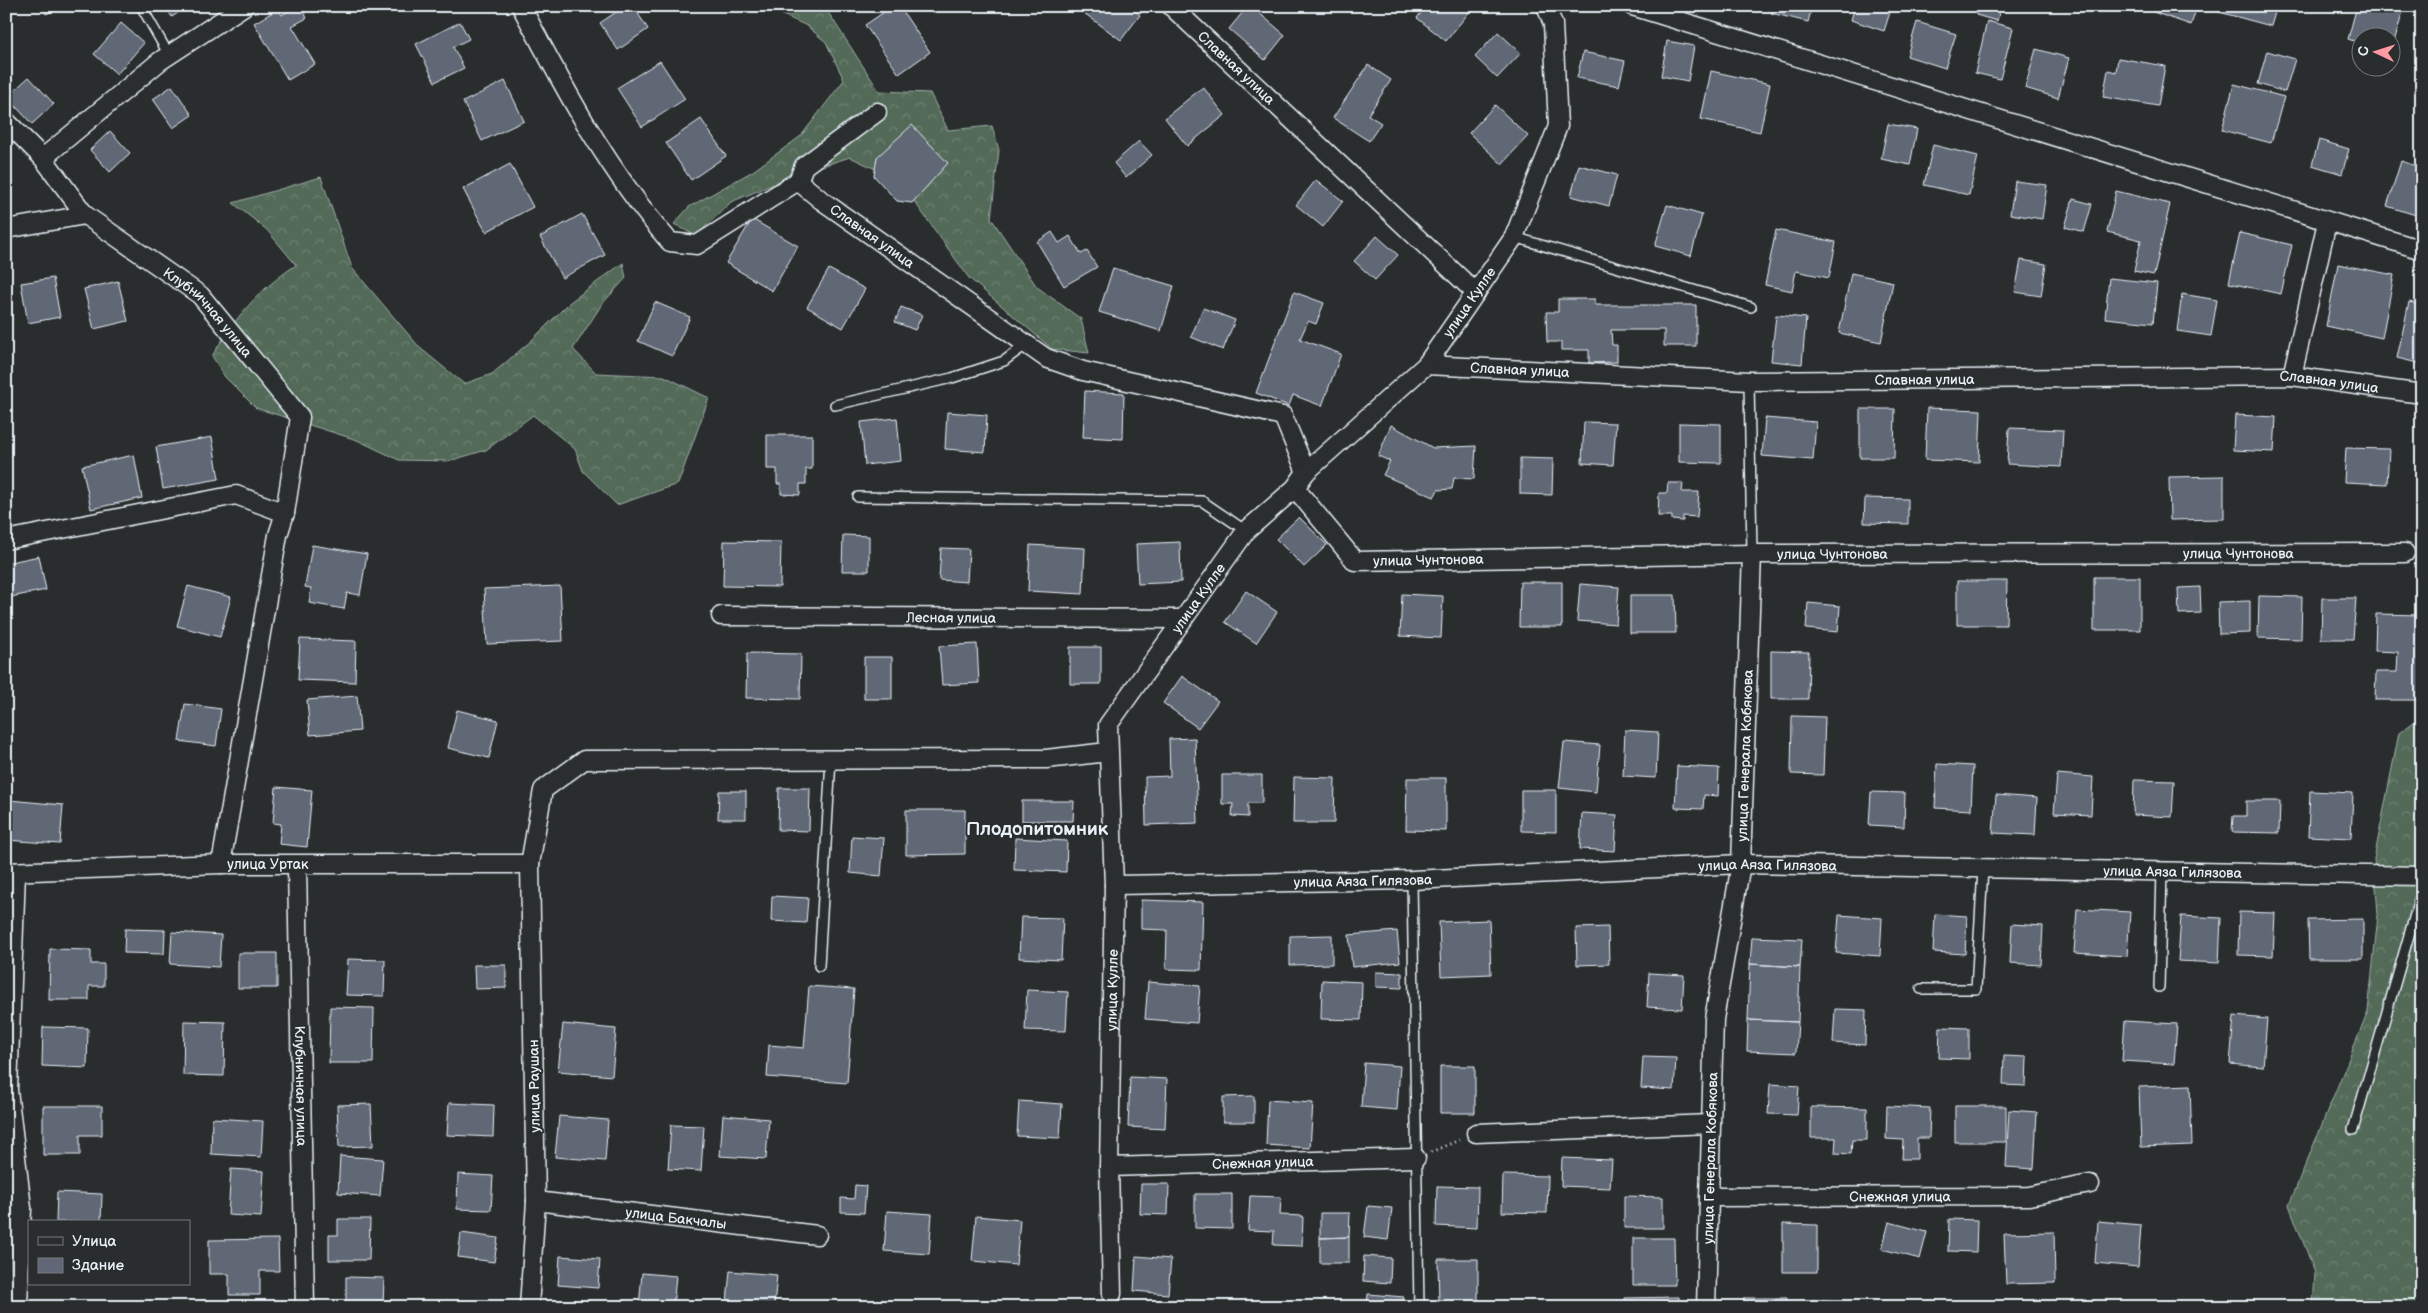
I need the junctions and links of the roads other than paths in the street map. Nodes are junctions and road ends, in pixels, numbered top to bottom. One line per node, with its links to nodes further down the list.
1 (141, 6): 7 (lane)
2 (244, 6): 7 (street)
3 (521, 6): 11 (street)
4 (1171, 6): 17 (street, Славная улица)
5 (1546, 6): 15 (street, улица Кулле)
6 (1632, 6): 13 (street)
7 (169, 55): 10 (street)
8 (877, 112): 11 (street)
9 (6, 121): 10 (street, Клубничная улица)
10 (42, 158): 12 (street, Клубничная улица)
11 (798, 181): 19 (street, Славная улица)
12 (85, 215): 14 (street); 28 (street, Клубничная улица)
13 (2327, 222): 16 (street); 21 (street)
14 (6, 229)
15 (1514, 237): 17 (street, улица Кулле); 18 (lane)
16 (2422, 250)
17 (1476, 293): 20 (street, улица Кулле)
18 (1751, 307)
19 (1028, 343): 24 (lane); 25 (street, Славная улица)
20 (1426, 365): 22 (street, Славная улица); 25 (street, улица Кулле)
21 (2292, 376): 22 (street, Славная улица); 23 (street, Славная улица)
22 (1749, 382): 32 (lane, улица Генерала Кобякова)
23 (2422, 394)
24 (835, 405)
25 (1306, 472): 26 (street, улица Кулле)
26 (1295, 488): 29 (street, улица Кулле); 32 (street, улица Чунтонова)
27 (858, 498): 29 (lane)
28 (285, 513): 30 (street); 37 (street, Клубничная улица)
29 (1246, 531): 34 (street, улица Кулле)
30 (6, 540)
31 (2405, 553): 32 (street, улица Чунтонова)
32 (1752, 554): 39 (street, улица Генерала Кобякова)
33 (721, 616): 34 (street, Лесная улица)
34 (1182, 619): 35 (street, улица Кулле)
35 (1108, 752): 36 (street, улица Раушан); 46 (street, улица Кулле)
36 (831, 759): 38 (street, улица Раушан); 48 (lane)
37 (221, 864): 40 (street, улица Уртак); 43 (street, улица Уртак)
38 (530, 864): 40 (street, улица Уртак); 58 (street, улица Раушан)
39 (1741, 864): 41 (street, улица Аяза Гилязова); 45 (street, улица Аяза Гилязова); 51 (street, улица Генерала Кобякова)
40 (297, 865): 62 (street, Клубничная улица)
41 (1983, 868): 42 (street, улица Аяза Гилязова); 50 (lane)
42 (2162, 871): 44 (street, улица Аяза Гилязова); 49 (lane)
43 (11, 872): 61 (street)
44 (2422, 876)
45 (1412, 880): 46 (street, улица Аяза Гилязова); 54 (lane)
46 (1114, 885): 55 (street, улица Кулле)
47 (2422, 890): 52 (lane)
48 (818, 966)
49 (2159, 988)
50 (1921, 989)
51 (1711, 1124): 53 (street); 57 (street, улица Генерала Кобякова)
52 (2352, 1130)
53 (1476, 1133)
54 (1416, 1158): 55 (street, Снежная улица); 64 (lane)
55 (1109, 1167): 60 (street, улица Кулле)
56 (2090, 1184): 57 (street, Снежная улица)
57 (1709, 1197): 65 (street, улица Генерала Кобякова)
58 (536, 1202): 59 (street, улица Бакчалы); 63 (street, улица Раушан)
59 (817, 1235)
60 (1112, 1294)
61 (18, 1307)
62 (305, 1307)
63 (529, 1307)
64 (1419, 1307)
65 (1706, 1307)

